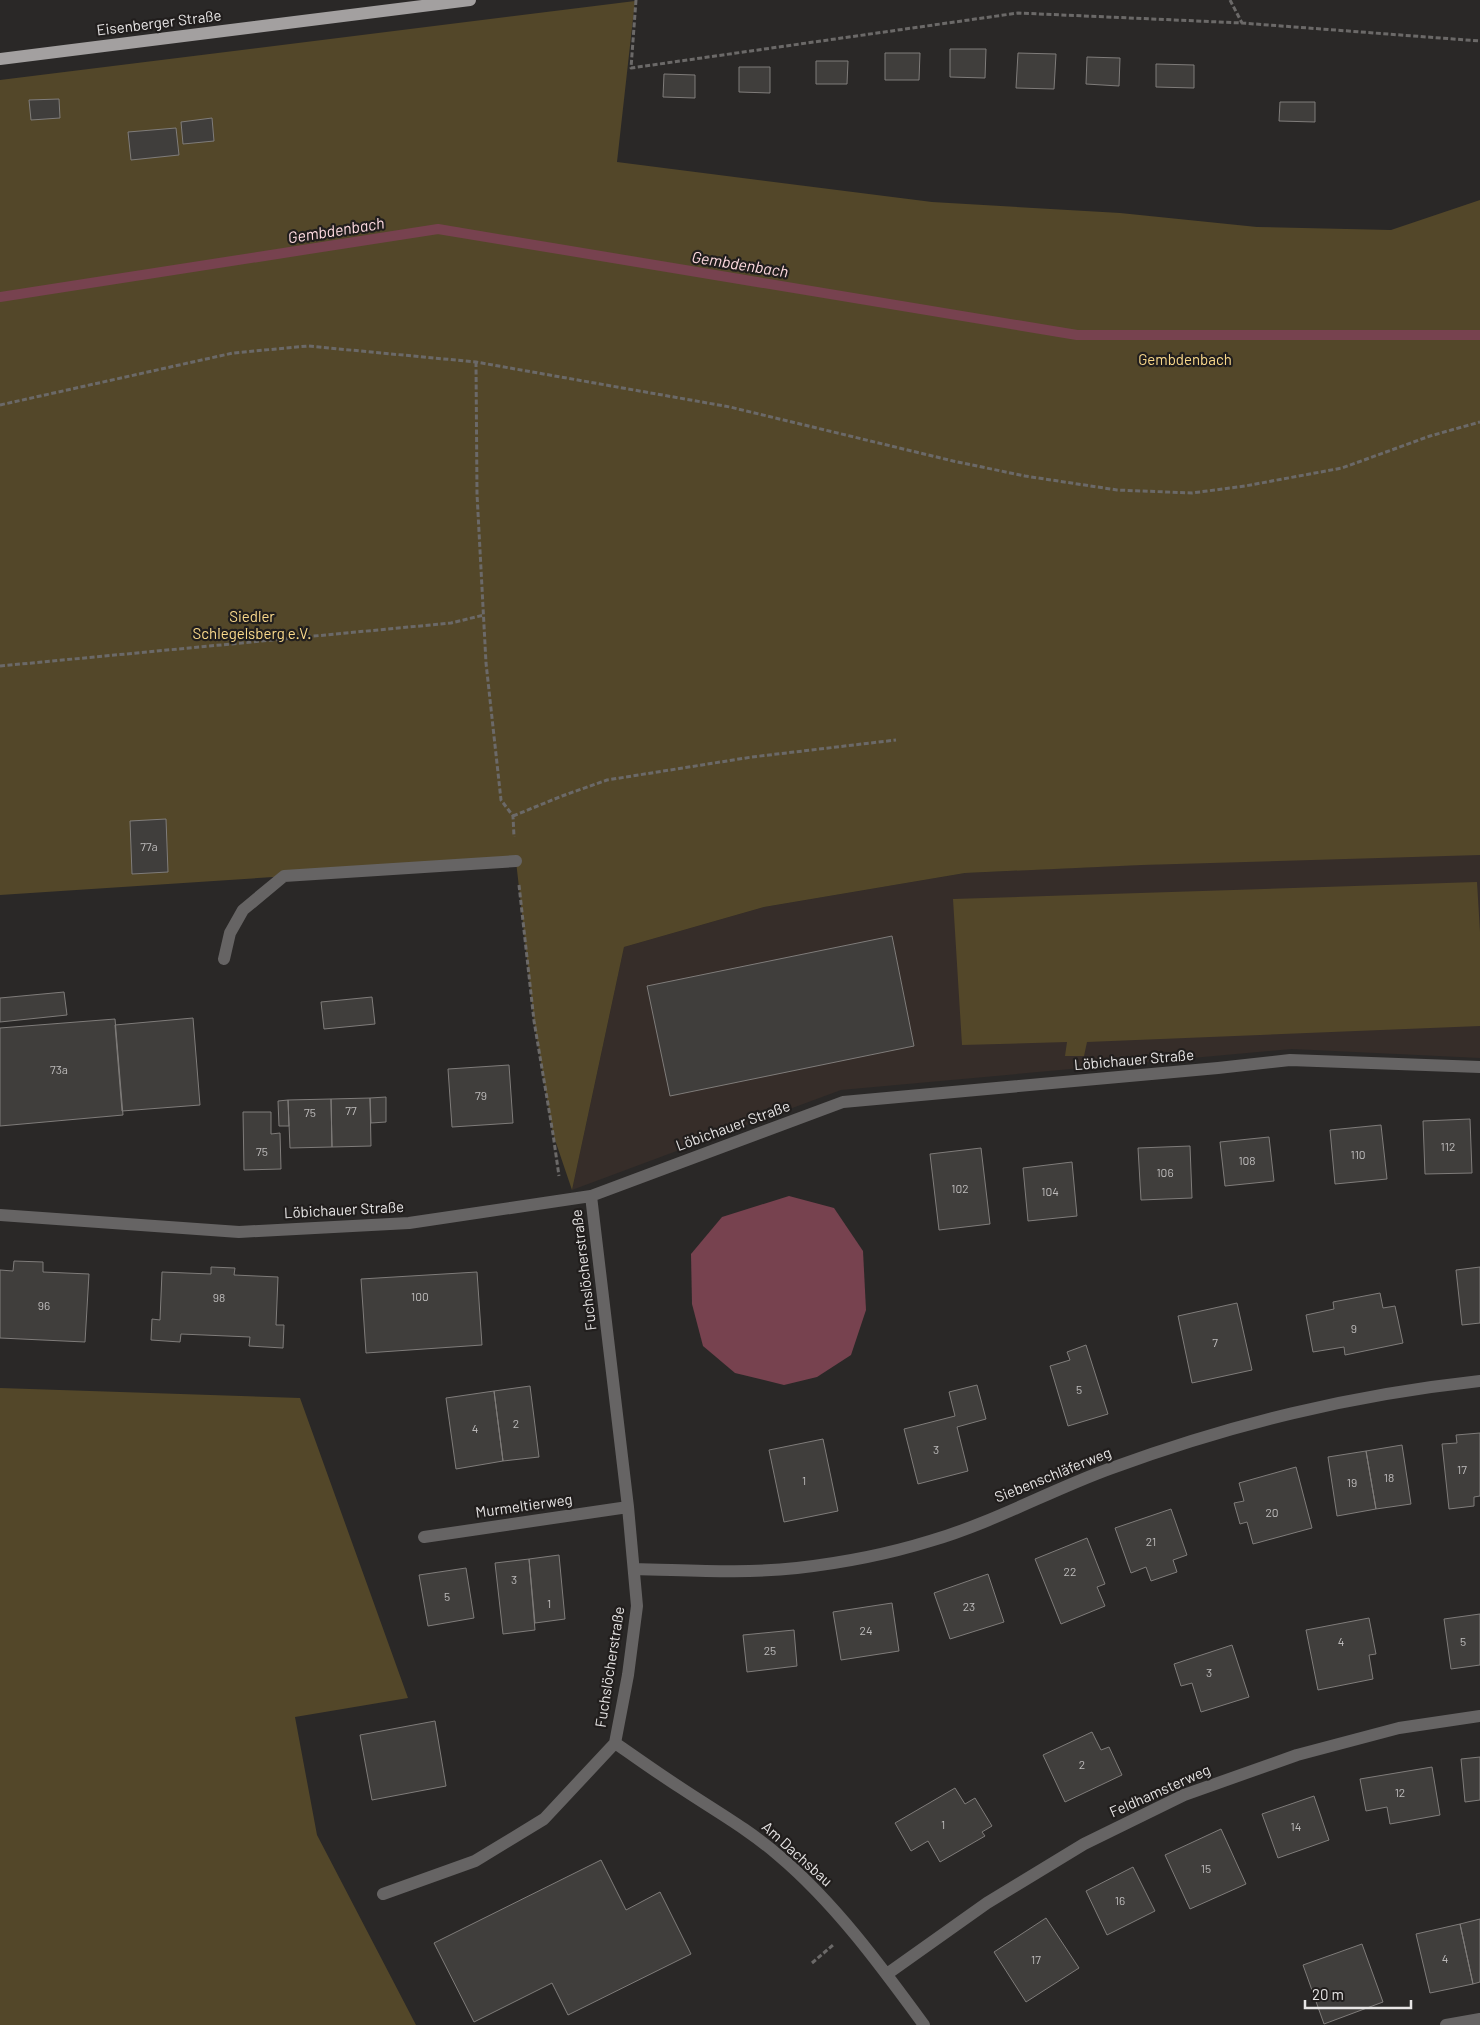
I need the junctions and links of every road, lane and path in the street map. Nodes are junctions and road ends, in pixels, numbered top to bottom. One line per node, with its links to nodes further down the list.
1 (470, 0): 6 (main road, Eisenberger Straße)
2 (636, 0): 4 (path)
3 (1230, 0): 4 (path)
4 (1242, 23): 5 (path)
5 (1480, 41)
6 (0, 59)
7 (476, 362): 8 (path); 9 (path); 10 (path)
8 (0, 405)
9 (1480, 422)
10 (484, 615): 11 (path); 13 (path)
11 (0, 666)
12 (896, 740): 13 (path)
13 (513, 816): 14 (path)
14 (516, 861): 15 (street); 18 (path)
15 (224, 959)
16 (1480, 1067): 17 (street, Löbichauer Straße)
17 (591, 1196): 18 (street, Löbichauer Straße); 21 (street, Fuchslöcherstraße)
18 (562, 1202): 19 (street, Löbichauer Straße)
19 (0, 1215)
20 (1480, 1381): 23 (street, Siebenschläferweg)
21 (628, 1507): 22 (street, Murmeltierweg); 23 (street, Fuchslöcherstraße)
22 (424, 1537)
23 (634, 1569): 25 (street, Fuchslöcherstraße)
24 (1480, 1716): 29 (street, Feldhamsterweg)
25 (615, 1744): 26 (street, Fuchslöcherstraße); 29 (street, Am Dachsbau)
26 (383, 1894)
27 (826, 1951): 28 (path)
28 (812, 1963)
29 (887, 1974): 31 (street, Am Dachsbau)
30 (1480, 2019): 32 (street)
31 (924, 2025)
32 (1446, 2025)

